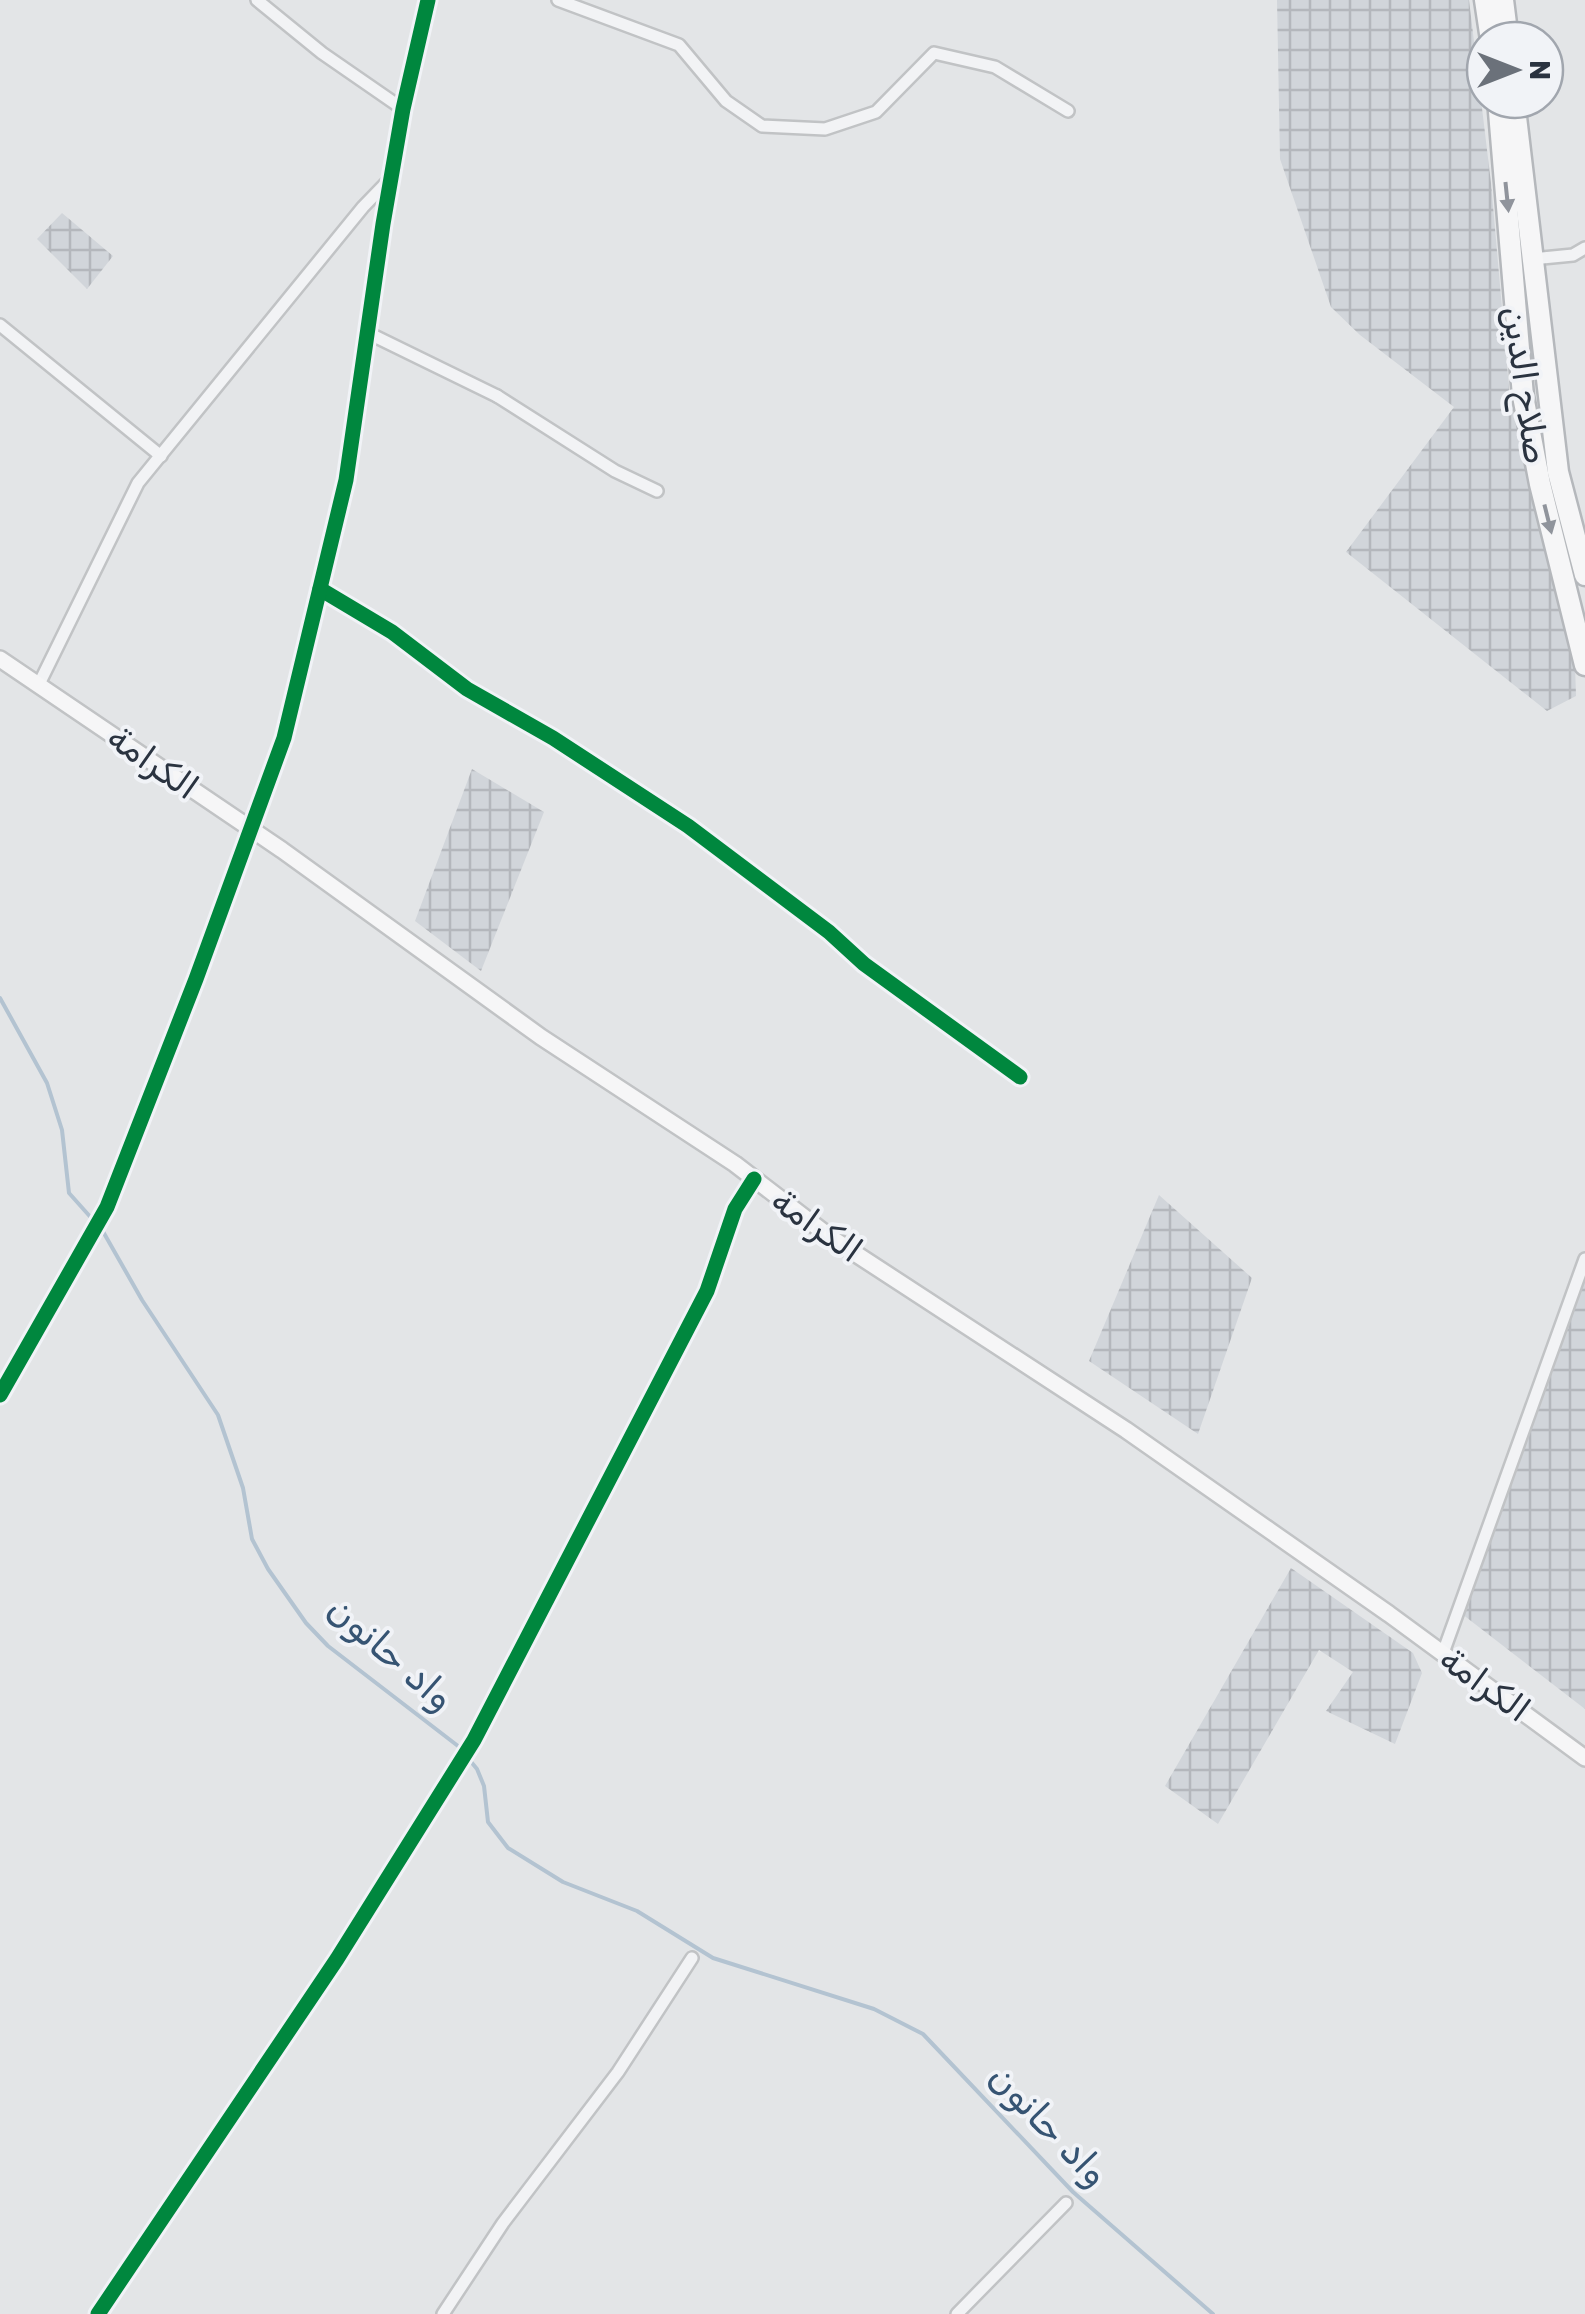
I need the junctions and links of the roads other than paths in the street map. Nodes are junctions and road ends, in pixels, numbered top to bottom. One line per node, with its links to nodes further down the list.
1 (257, 0): 4 (street)
2 (428, 0): 4 (street)
3 (558, 0): 5 (street)
4 (403, 109): 8 (street)
5 (1068, 111)
6 (1500, 120): 18 (highway, صلاح الدين, one-way to 18)
7 (1516, 120): 10 (highway, صلاح الدين)
8 (391, 178): 12 (street); 13 (street)
9 (1585, 248): 10 (street)
10 (1532, 259): 15 (highway, صلاح الدين)
11 (0, 325): 13 (street)
12 (366, 332): 14 (street); 16 (street)
13 (161, 456): 19 (street)
14 (658, 491)
15 (1585, 575)
16 (320, 589): 20 (street); 21 (street)
17 (0, 659): 19 (main road, الكرامة)
18 (1585, 665)
19 (39, 684): 20 (main road, الكرامة)
20 (252, 830): 22 (main road, الكرامة); 24 (street)
21 (1020, 1077)
22 (754, 1179): 25 (main road, الكرامة); 29 (street)
23 (1585, 1259): 25 (street)
24 (0, 1395)
25 (1443, 1653): 26 (main road, الكرامة)
26 (1585, 1758)
27 (692, 1958): 30 (street)
28 (1066, 2203): 31 (street)
29 (98, 2314)
30 (443, 2314)
31 (958, 2314)

